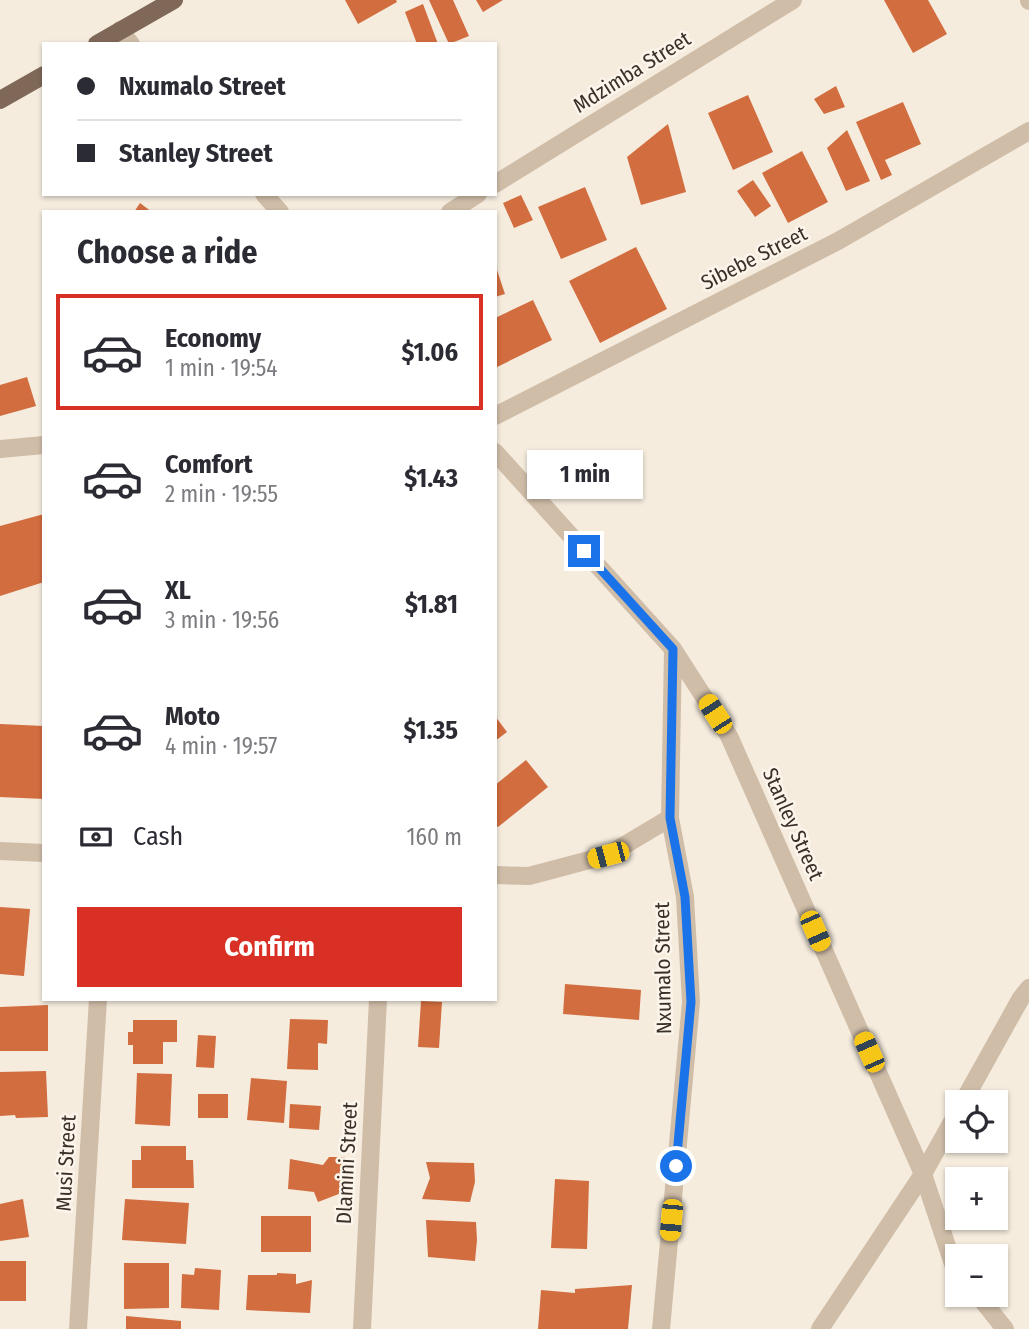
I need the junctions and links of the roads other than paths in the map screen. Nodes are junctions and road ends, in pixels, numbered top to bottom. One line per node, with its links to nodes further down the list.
1 (174, 0): 3 (main road)
2 (793, 0): 8 (street, Mdzimba Street)
3 (126, 37): 4 (main road)
4 (105, 42)
5 (42, 76): 6 (main road)
6 (0, 100)
7 (1029, 131): 13 (street, Sibebe Street)
8 (497, 183)
9 (266, 196): 11 (street)
10 (475, 196): 12 (street)
11 (278, 210)
12 (453, 210)
13 (497, 415)
14 (42, 445): 15 (street)
15 (0, 449)
16 (497, 454): 17 (street, Stanley Street)
17 (673, 649): 18 (street, Nxumalo Street); 27 (street, Stanley Street)
18 (670, 818): 21 (street); 32 (street, Nxumalo Street)
19 (0, 851): 20 (street)
20 (42, 853)
21 (497, 875)
22 (1029, 988): 25 (street)
23 (98, 1001): 30 (street, Musi Street)
24 (378, 1001): 31 (street, Dlamini Street)
25 (970, 1090)
26 (945, 1135): 27 (street)
27 (923, 1174): 28 (street, Stanley Street); 33 (street)
28 (946, 1244)
29 (988, 1307): 34 (street)
30 (78, 1329)
31 (362, 1329)
32 (661, 1329)
33 (820, 1329)
34 (1005, 1329)

